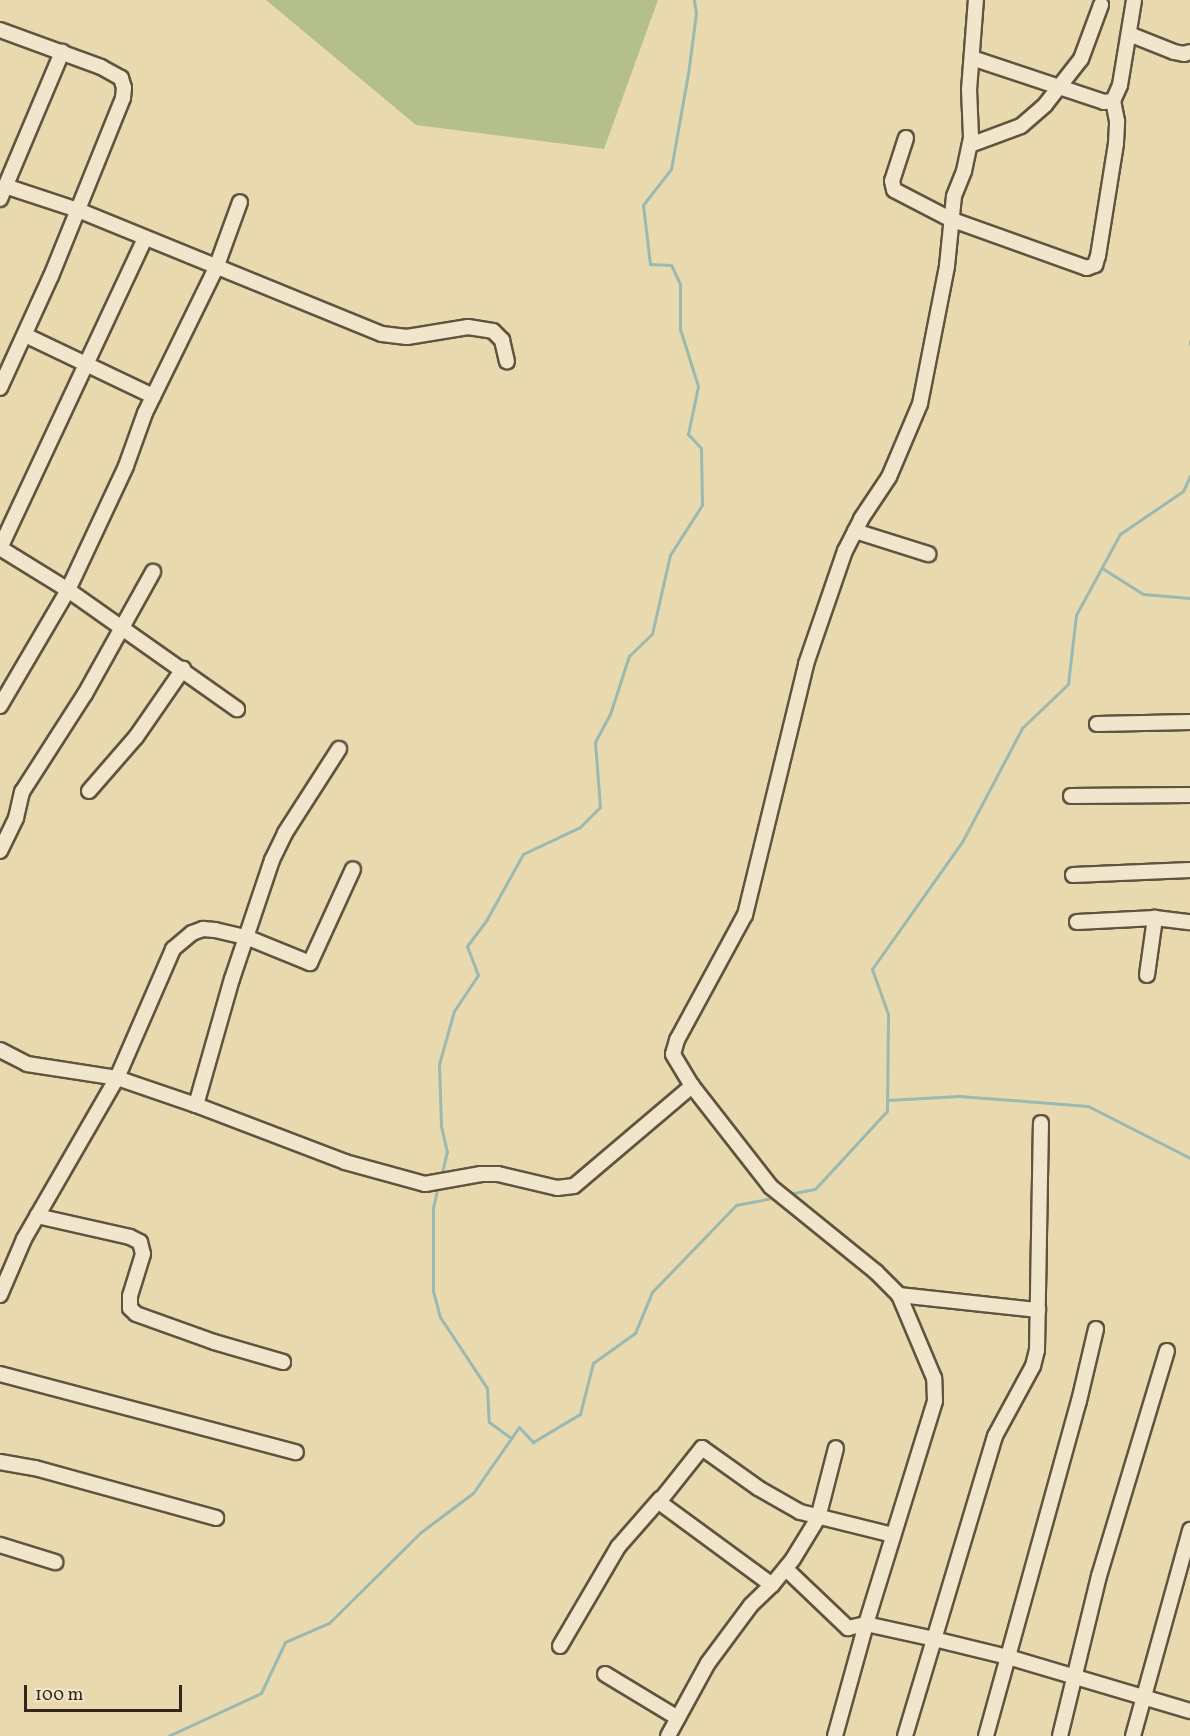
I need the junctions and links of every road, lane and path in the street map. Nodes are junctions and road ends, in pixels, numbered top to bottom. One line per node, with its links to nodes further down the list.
1 (976, 0): 8 (street)
2 (1134, 0): 5 (street)
3 (1101, 5): 9 (street)
4 (0, 30): 6 (street)
5 (1129, 34): 7 (street); 10 (street)
6 (62, 52): 13 (street); 16 (street)
7 (1190, 52)
8 (972, 58): 9 (street); 12 (street)
9 (1058, 86): 10 (street); 12 (street)
10 (1113, 101): 17 (street)
11 (906, 138): 17 (street)
12 (970, 145): 17 (street)
13 (5, 186): 14 (street); 16 (street)
14 (0, 199)
15 (240, 202): 19 (street)
16 (78, 210): 18 (street); 20 (street)
17 (950, 219): 25 (street)
18 (146, 238): 19 (street); 22 (street)
19 (216, 268): 21 (street); 24 (street)
20 (25, 335): 22 (street); 23 (street)
21 (507, 361)
22 (88, 365): 24 (street); 26 (street)
23 (0, 388)
24 (153, 396): 29 (street)
25 (855, 531): 27 (street); 51 (street)
26 (0, 548): 29 (street)
27 (928, 554)
28 (153, 572): 30 (street)
29 (68, 590): 30 (street); 32 (street)
30 (122, 628): 31 (street); 40 (street)
31 (183, 669): 33 (street); 37 (street)
32 (0, 706)
33 (237, 709)
34 (1190, 722): 35 (street)
35 (1097, 724)
36 (339, 749): 47 (street)
37 (89, 791)
38 (1190, 795): 39 (street)
39 (1071, 796)
40 (0, 851)
41 (353, 868): 47 (street)
42 (1190, 870): 43 (street)
43 (1073, 875)
44 (1155, 918): 45 (street); 46 (street); 48 (street)
45 (1077, 922)
46 (1190, 922)
47 (246, 937): 50 (street); 52 (street)
48 (1147, 975)
49 (0, 1050): 50 (street)
50 (117, 1078): 52 (street); 54 (street)
51 (692, 1086): 52 (street); 56 (street)
52 (196, 1105)
53 (1041, 1123): 57 (street)
54 (37, 1216): 55 (street); 60 (street)
55 (0, 1295)
56 (899, 1295): 57 (street); 69 (street)
57 (1038, 1310): 75 (street)
58 (1095, 1329): 77 (street)
59 (1167, 1351): 79 (street)
60 (283, 1362)
61 (0, 1374): 63 (street)
62 (836, 1448): 67 (street)
63 (296, 1452)
64 (0, 1462): 66 (street)
65 (660, 1499): 67 (street); 73 (street); 76 (street)
66 (216, 1518)
67 (818, 1518): 69 (street); 72 (street)
68 (1190, 1530): 80 (street)
69 (893, 1535): 74 (street)
70 (0, 1545): 71 (street)
71 (56, 1562)
72 (786, 1569): 73 (street); 74 (street)
73 (772, 1585): 82 (street)
74 (866, 1624): 75 (street); 84 (street)
75 (934, 1639): 77 (street); 85 (street)
76 (560, 1646)
77 (1008, 1657): 79 (street); 86 (street)
78 (605, 1674): 82 (street)
79 (1074, 1677): 80 (street); 87 (street)
80 (1143, 1698): 81 (street); 88 (street)
81 (1190, 1711)
82 (678, 1718): 83 (street)
83 (668, 1736)
84 (835, 1736)
85 (905, 1736)
86 (986, 1736)
87 (1060, 1736)
88 (1133, 1736)

